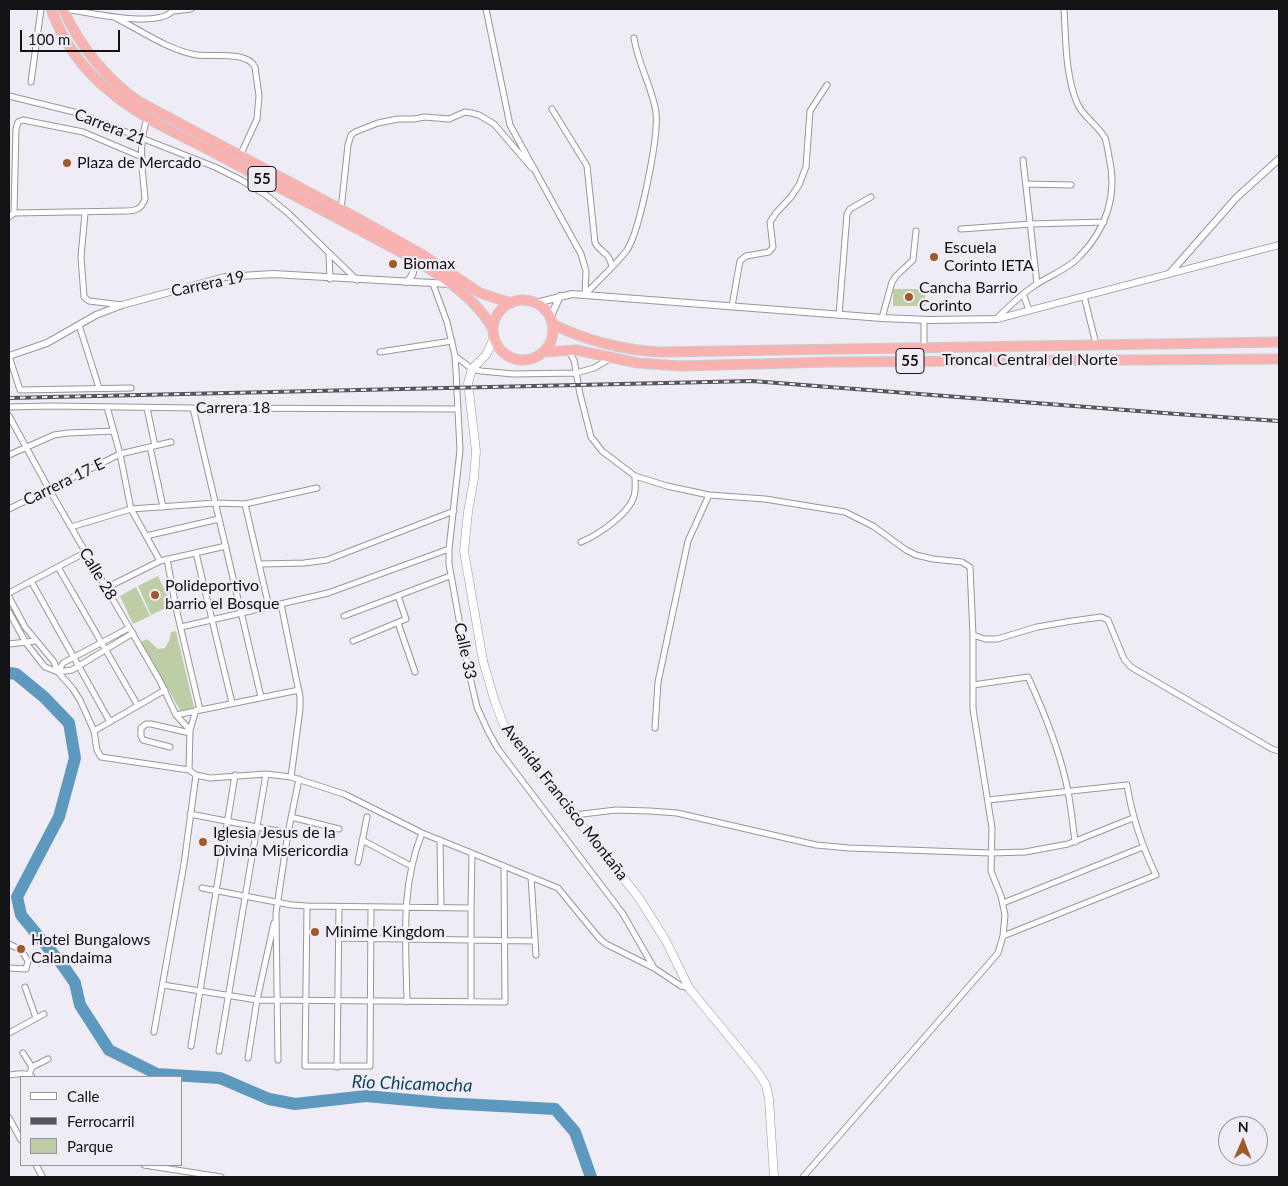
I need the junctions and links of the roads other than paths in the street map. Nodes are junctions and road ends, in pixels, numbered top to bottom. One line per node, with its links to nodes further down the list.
1 (41, 9): 10 (street)
2 (51, 9): 14 (highway, 55)
3 (64, 9): 8 (street); 14 (highway, 55)
4 (191, 9): 7 (street)
5 (486, 9): 20 (street)
6 (1064, 9): 29 (street)
7 (174, 10): 8 (street)
8 (116, 18): 16 (street)
9 (634, 38): 36 (street)
10 (31, 82)
11 (827, 85): 51 (street)
12 (9, 96): 15 (street, Carrera 21)
13 (552, 108): 36 (street)
14 (150, 114): 15 (street); 16 (highway, 55); 35 (highway, 55)
15 (143, 139): 17 (street); 34 (street, Carrera 21)
16 (240, 156): 25 (highway, 55)
17 (142, 157): 23 (street); 27 (street)
18 (1279, 159): 37 (street)
19 (1023, 160): 21 (street)
20 (535, 171): 25 (street); 45 (street)
21 (1026, 184): 22 (street); 30 (street)
22 (1071, 185)
23 (12, 189): 26 (street)
24 (871, 197): 53 (street)
25 (341, 210): 48 (highway, 55)
26 (14, 213): 27 (street); 28 (street)
27 (86, 213): 50 (street)
28 (9, 217)
29 (1104, 222): 30 (street); 43 (street)
30 (1031, 224): 31 (street); 43 (street)
31 (961, 229)
32 (916, 232): 54 (street)
33 (1279, 245): 37 (street)
34 (329, 254): 38 (street); 39 (street, Carrera 21)
35 (410, 257): 40 (street); 42 (highway, 55)
36 (612, 266): 45 (street)
37 (1169, 274): 47 (street)
38 (330, 278): 39 (street, Carrera 19); 50 (street, Carrera 19)
39 (357, 280): 40 (street, Carrera 19)
40 (406, 282): 41 (street, Carrera 19)
41 (433, 284): 42 (street, Carrera 19); 60 (street, Calle 33)
42 (450, 284): 59 (highway, 55)
43 (1037, 284): 44 (street)
44 (1023, 294): 52 (street); 55 (street)
45 (585, 295): 46 (street); 51 (street)
46 (560, 296): 49 (street); 57 (street)
47 (1084, 296): 52 (street); 62 (street)
48 (511, 303): 49 (highway, 55); 59 (highway)
49 (536, 303): 57 (highway, 55)
50 (122, 305): 58 (street, Carrera 19)
51 (732, 306): 53 (street)
52 (1029, 310): 55 (street)
53 (839, 315): 54 (street)
54 (882, 318): 56 (street)
55 (997, 319): 56 (street)
56 (924, 320): 63 (street)
57 (551, 321): 63 (highway, Troncal Central del Norte / 55); 66 (highway)
58 (79, 324): 67 (street, Carrera 19); 73 (street)
59 (494, 333): 66 (highway, 55); 71 (main road)
60 (452, 341): 65 (street); 68 (street, Calle 33)
61 (1279, 342): 62 (highway, Troncal Central del Norte / 55)
62 (1096, 344): 63 (highway, Troncal Central del Norte / 55)
63 (924, 347)
64 (567, 350): 66 (highway, Troncal Central del Norte / 55); 69 (highway, Troncal Central del Norte / 55); 72 (street)
65 (380, 352)
66 (543, 352)
67 (9, 356): 73 (street)
68 (454, 356): 71 (street); 79 (street, Calle 33)
69 (611, 358): 70 (highway, Troncal Central del Norte / 55); 72 (street)
70 (1279, 359)
71 (472, 369): 72 (street); 159 (main road, Avenida Francisco Montaña)
72 (576, 373): 87 (street)
73 (99, 388): 74 (street)
74 (131, 388)
75 (9, 407): 76 (street, Carrera 18)
76 (107, 407): 77 (street, Carrera 18); 81 (street)
77 (147, 408): 78 (street, Carrera 18); 84 (street)
78 (193, 408): 79 (street, Carrera 18); 91 (street)
79 (458, 409): 96 (street, Calle 33)
80 (9, 416): 83 (street, Calle 28)
81 (114, 431): 83 (street); 85 (street)
82 (172, 442): 84 (street, Carrera 17 E)
83 (25, 446): 86 (street); 89 (street, Calle 28)
84 (152, 446): 85 (street, Carrera 17 E); 93 (street)
85 (120, 454): 89 (street, Carrera 17 E); 95 (street)
86 (9, 455)
87 (635, 476): 90 (street); 100 (street)
88 (317, 488): 92 (street)
89 (49, 489): 94 (street, Carrera 17 E); 98 (street, Calle 28)
90 (709, 495): 125 (street); 145 (street)
91 (215, 503): 92 (street); 93 (street); 97 (street)
92 (245, 504): 107 (street)
93 (163, 507): 95 (street)
94 (9, 509)
95 (131, 509): 98 (street); 99 (street)
96 (454, 511): 102 (street, Calle 33); 107 (street)
97 (219, 518): 99 (street); 101 (street)
98 (71, 527): 103 (street, Calle 28)
99 (146, 536): 106 (street)
100 (581, 542)
101 (226, 546): 104 (street); 118 (street)
102 (449, 548): 109 (street, Calle 33); 115 (street)
103 (86, 552): 108 (street); 111 (street, Calle 28)
104 (196, 553): 105 (street); 120 (street)
105 (167, 559): 106 (street); 122 (street)
106 (160, 561): 111 (street)
107 (260, 564): 116 (street)
108 (58, 567): 110 (street); 128 (street)
109 (450, 576): 113 (street); 200 (street, Calle 33)
110 (31, 581): 112 (street); 132 (street)
111 (106, 588): 123 (street, Calle 28)
112 (9, 593)
113 (398, 596): 119 (street); 121 (street)
114 (9, 597): 126 (street)
115 (281, 604): 116 (street); 138 (street)
116 (268, 607): 118 (street)
117 (9, 612): 129 (street)
118 (242, 612): 120 (street); 139 (street)
119 (344, 616)
120 (212, 620): 122 (street); 140 (street)
121 (398, 623): 127 (street); 135 (street)
122 (181, 627): 142 (street)
123 (129, 628): 124 (street, Calle 28); 128 (street)
124 (132, 634): 131 (street); 137 (street, Calle 28)
125 (973, 635): 136 (street); 149 (street)
126 (35, 641): 129 (street); 134 (street)
127 (354, 641)
128 (102, 642): 131 (street); 132 (street)
129 (26, 643): 130 (street); 134 (street)
130 (9, 644)
131 (106, 649): 133 (street); 141 (street)
132 (74, 657): 133 (street); 134 (street)
133 (79, 665): 134 (street); 144 (street)
134 (58, 672): 146 (street)
135 (415, 672)
136 (973, 685): 156 (street); 157 (street)
137 (165, 690): 141 (street); 143 (street, Calle 28)
138 (299, 690): 139 (street); 154 (street)
139 (261, 697): 140 (street)
140 (232, 702): 142 (street)
141 (138, 706): 144 (street)
142 (198, 710): 143 (street); 147 (street)
143 (176, 715): 147 (street, Calle 28)
144 (110, 722): 146 (street)
145 (655, 728)
146 (94, 731): 150 (street)
147 (190, 731): 148 (street); 150 (street)
148 (170, 747)
149 (1279, 751)
150 (189, 770): 152 (street)
151 (266, 774): 153 (street); 154 (street); 164 (street)
152 (196, 775): 153 (street); 158 (street)
153 (235, 775): 163 (street)
154 (290, 777): 155 (street)
155 (299, 779): 160 (street); 166 (street)
156 (1068, 791): 157 (street); 162 (street); 170 (street)
157 (988, 800): 173 (street)
158 (190, 814): 163 (street); 201 (street)
159 (574, 815): 173 (street); 203 (main road, Avenida Francisco Montaña)
160 (292, 817): 165 (street); 167 (street)
161 (367, 817): 168 (street)
162 (1133, 818): 170 (street); 171 (street)
163 (228, 820): 164 (street); 179 (street)
164 (258, 826): 167 (street); 180 (street)
165 (339, 829)
166 (422, 832): 169 (street); 175 (street)
167 (288, 833): 181 (street)
168 (362, 840): 174 (street); 175 (street)
169 (440, 840): 172 (street); 187 (street)
170 (1075, 842): 173 (street)
171 (1143, 847): 182 (street); 190 (street)
172 (472, 853): 176 (street); 188 (street)
173 (991, 853): 182 (street)
174 (358, 862)
175 (411, 866): 186 (street)
176 (504, 866): 177 (street); 195 (street)
177 (531, 877): 196 (street); 200 (street)
178 (202, 888): 179 (street)
179 (216, 891): 180 (street); 204 (street)
180 (246, 896): 181 (street); 205 (street)
181 (277, 902): 183 (street); 189 (street)
182 (1003, 903): 190 (street)
183 (307, 906): 184 (street); 208 (street)
184 (339, 906): 185 (street); 191 (street)
185 (371, 907): 186 (street); 192 (street)
186 (406, 907): 187 (street); 193 (street)
187 (440, 908): 188 (street)
188 (471, 908): 194 (street)
189 (276, 913): 206 (street); 207 (street)
190 (1003, 936): 232 (street)
191 (339, 938): 192 (street); 209 (street)
192 (371, 939): 193 (street); 210 (street)
193 (406, 939): 194 (street); 211 (street)
194 (471, 940): 195 (street); 212 (street)
195 (504, 941): 196 (street); 212 (street)
196 (535, 941): 198 (street)
197 (9, 944): 199 (street)
198 (536, 955)
199 (9, 968)
200 (654, 968): 203 (street)
201 (163, 985): 204 (street); 215 (street)
202 (26, 987): 214 (street)
203 (689, 988): 230 (main road, Avenida Francisco Montaña)
204 (200, 991): 205 (street); 217 (street)
205 (229, 996): 206 (street); 218 (street)
206 (257, 1000): 207 (street); 220 (street)
207 (277, 1000): 208 (street); 222 (street)
208 (306, 1000): 209 (street); 224 (street)
209 (338, 1001): 210 (street); 224 (street)
210 (370, 1001): 211 (street); 224 (street)
211 (407, 1002): 212 (street)
212 (471, 1002)
213 (44, 1014): 214 (street)
214 (36, 1018): 216 (street)
215 (154, 1032)
216 (9, 1033)
217 (191, 1046)
218 (219, 1051)
219 (23, 1053): 223 (street)
220 (248, 1058)
221 (48, 1059): 223 (street)
222 (278, 1060)
223 (32, 1067): 226 (street)
224 (337, 1067)
225 (9, 1073): 226 (street)
226 (30, 1076)
227 (9, 1118): 228 (street)
228 (20, 1138)
229 (150, 1166): 231 (street)
230 (775, 1176)
231 (221, 1177)
232 (803, 1177)

